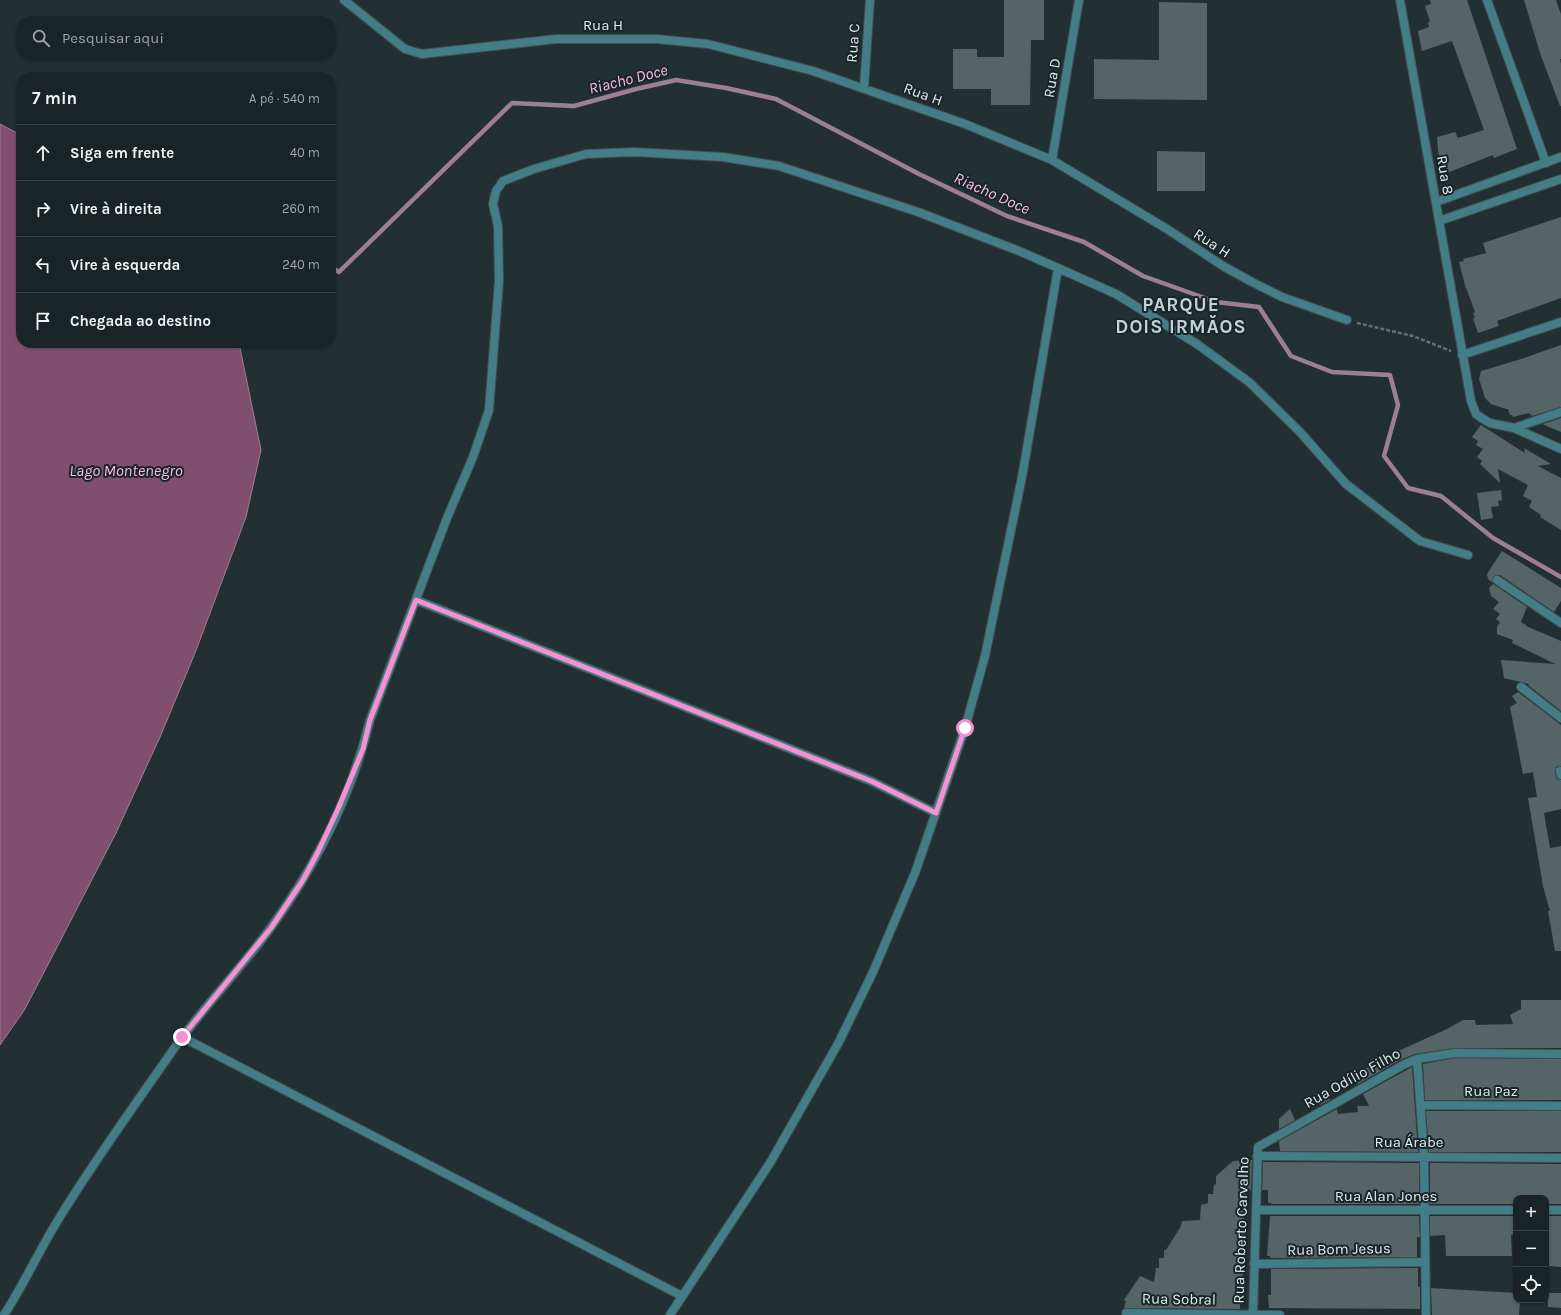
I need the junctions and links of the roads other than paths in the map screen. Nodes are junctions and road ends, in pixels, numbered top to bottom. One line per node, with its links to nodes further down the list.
1 (344, 0): 6 (street, Rua H)
2 (870, 0): 6 (street, Rua C)
3 (1080, 0): 8 (street, Rua D)
4 (1400, 0): 11 (street, Rua 8)
5 (1487, 0): 9 (street)
6 (864, 88): 8 (street, Rua H)
7 (1561, 157): 9 (street)
8 (1052, 160): 14 (street, Rua H)
9 (1546, 163): 11 (street)
10 (1561, 179): 12 (street)
11 (1436, 202): 12 (street, Rua 8)
12 (1439, 221): 16 (street, Rua 8)
13 (1058, 268): 20 (street); 22 (street); 26 (street)
14 (1347, 320)
15 (1561, 322): 16 (street)
16 (1462, 355): 18 (street, Rua 8)
17 (1561, 412): 18 (street)
18 (1514, 428): 19 (street)
19 (1561, 449)
20 (1468, 555)
21 (1497, 580): 23 (street)
22 (416, 600): 26 (street); 27 (street)
23 (1561, 623)
24 (1521, 687): 25 (street)
25 (1561, 718)
26 (936, 813): 43 (street)
27 (182, 1037): 43 (street); 45 (street)
28 (1561, 1054): 29 (street, Rua Odílio Filho)
29 (1417, 1059): 30 (street); 32 (street, Rua Odílio Filho)
30 (1421, 1105): 31 (street, Rua Paz); 34 (street)
31 (1561, 1106)
32 (1258, 1147): 33 (street, Rua Roberto Carvalho)
33 (1257, 1156): 34 (street, Rua Árabe); 36 (street, Rua Roberto Carvalho)
34 (1424, 1156): 35 (street, Rua Árabe); 37 (street)
35 (1561, 1158)
36 (1256, 1210): 37 (street, Rua Alan Jones); 42 (street, Rua Roberto Carvalho)
37 (1425, 1210): 38 (street, Rua Alan Jones); 41 (street)
38 (1513, 1210)
39 (1549, 1210): 40 (street)
40 (1561, 1210)
41 (1425, 1262): 42 (street, Rua Bom Jesus); 49 (street)
42 (1254, 1264): 47 (street, Rua Roberto Carvalho)
43 (682, 1296): 46 (street)
44 (1126, 1313): 47 (street, Rua Sobral)
45 (4, 1315)
46 (670, 1315)
47 (1253, 1315): 48 (street, Rua Sobral)
48 (1280, 1315)
49 (1426, 1315)

